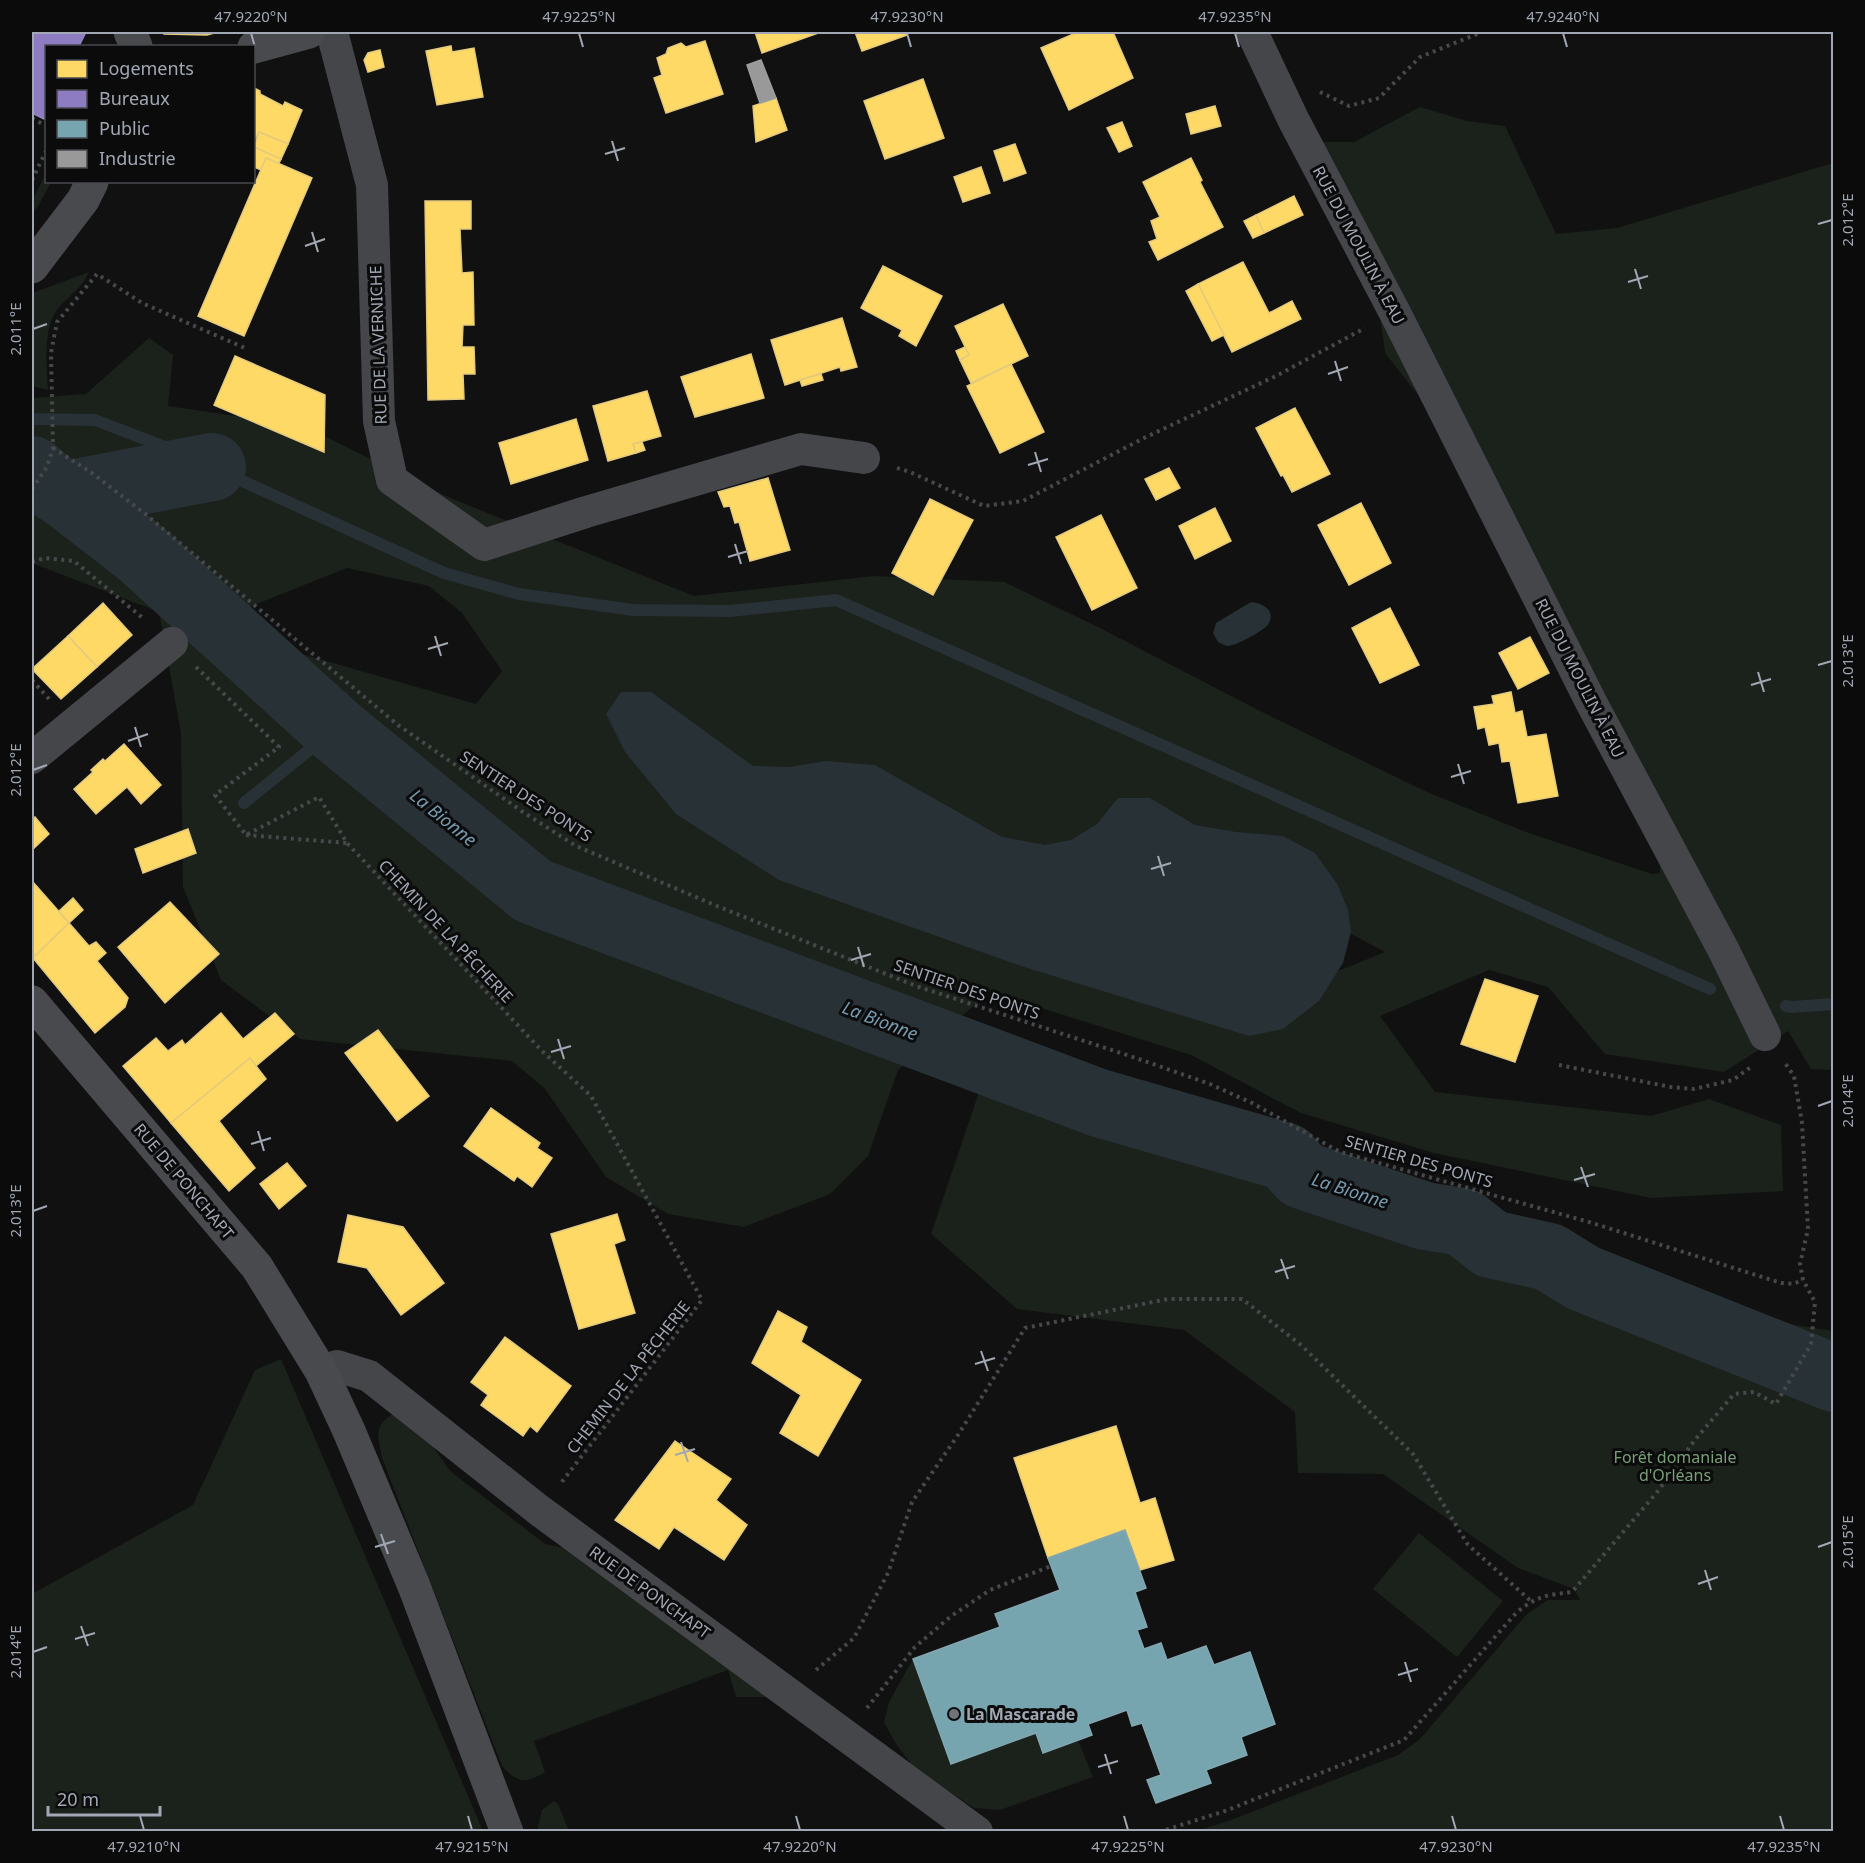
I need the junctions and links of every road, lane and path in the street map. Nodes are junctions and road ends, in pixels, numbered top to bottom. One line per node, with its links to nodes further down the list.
1 (309, 32): 5 (street)
2 (332, 32): 14 (street, RUE DE LA VERNICHE)
3 (1252, 32): 11 (street, RUE DU MOULIN À EAU)
4 (1482, 32): 6 (path)
5 (255, 47)
6 (1312, 85)
7 (45, 153): 8 (path)
8 (32, 180)
9 (92, 183): 10 (street)
10 (32, 267)
11 (1395, 313): 14 (path); 22 (street, RUE DU MOULIN À EAU)
12 (245, 348): 13 (path)
13 (53, 448): 15 (path); 24 (path, SENTIER DES PONTS)
14 (864, 458)
15 (32, 489)
16 (32, 562): 17 (path)
17 (172, 643): 18 (street); 19 (path)
18 (32, 758)
19 (246, 835): 20 (path); 20 (path, CHEMIN DE LA PÊCHERIE)
20 (347, 843): 26 (path, CHEMIN DE LA PÊCHERIE)
21 (32, 1002): 25 (street, RUE DE PONCHAPT)
22 (1770, 1042): 23 (path); 24 (path)
23 (1559, 1065)
24 (1803, 1280): 28 (path)
25 (321, 1371): 26 (street, RUE DE PONCHAPT); 31 (street, RUE DE PONCHAPT)
26 (540, 1510): 29 (street, RUE DE PONCHAPT)
27 (1051, 1566): 30 (path)
28 (1531, 1600): 29 (path); 33 (path)
29 (788, 1694): 30 (street, RUE DE PONCHAPT)
30 (847, 1736): 32 (street, RUE DE PONCHAPT)
31 (507, 1832)
32 (977, 1832)
33 (1159, 1832)

